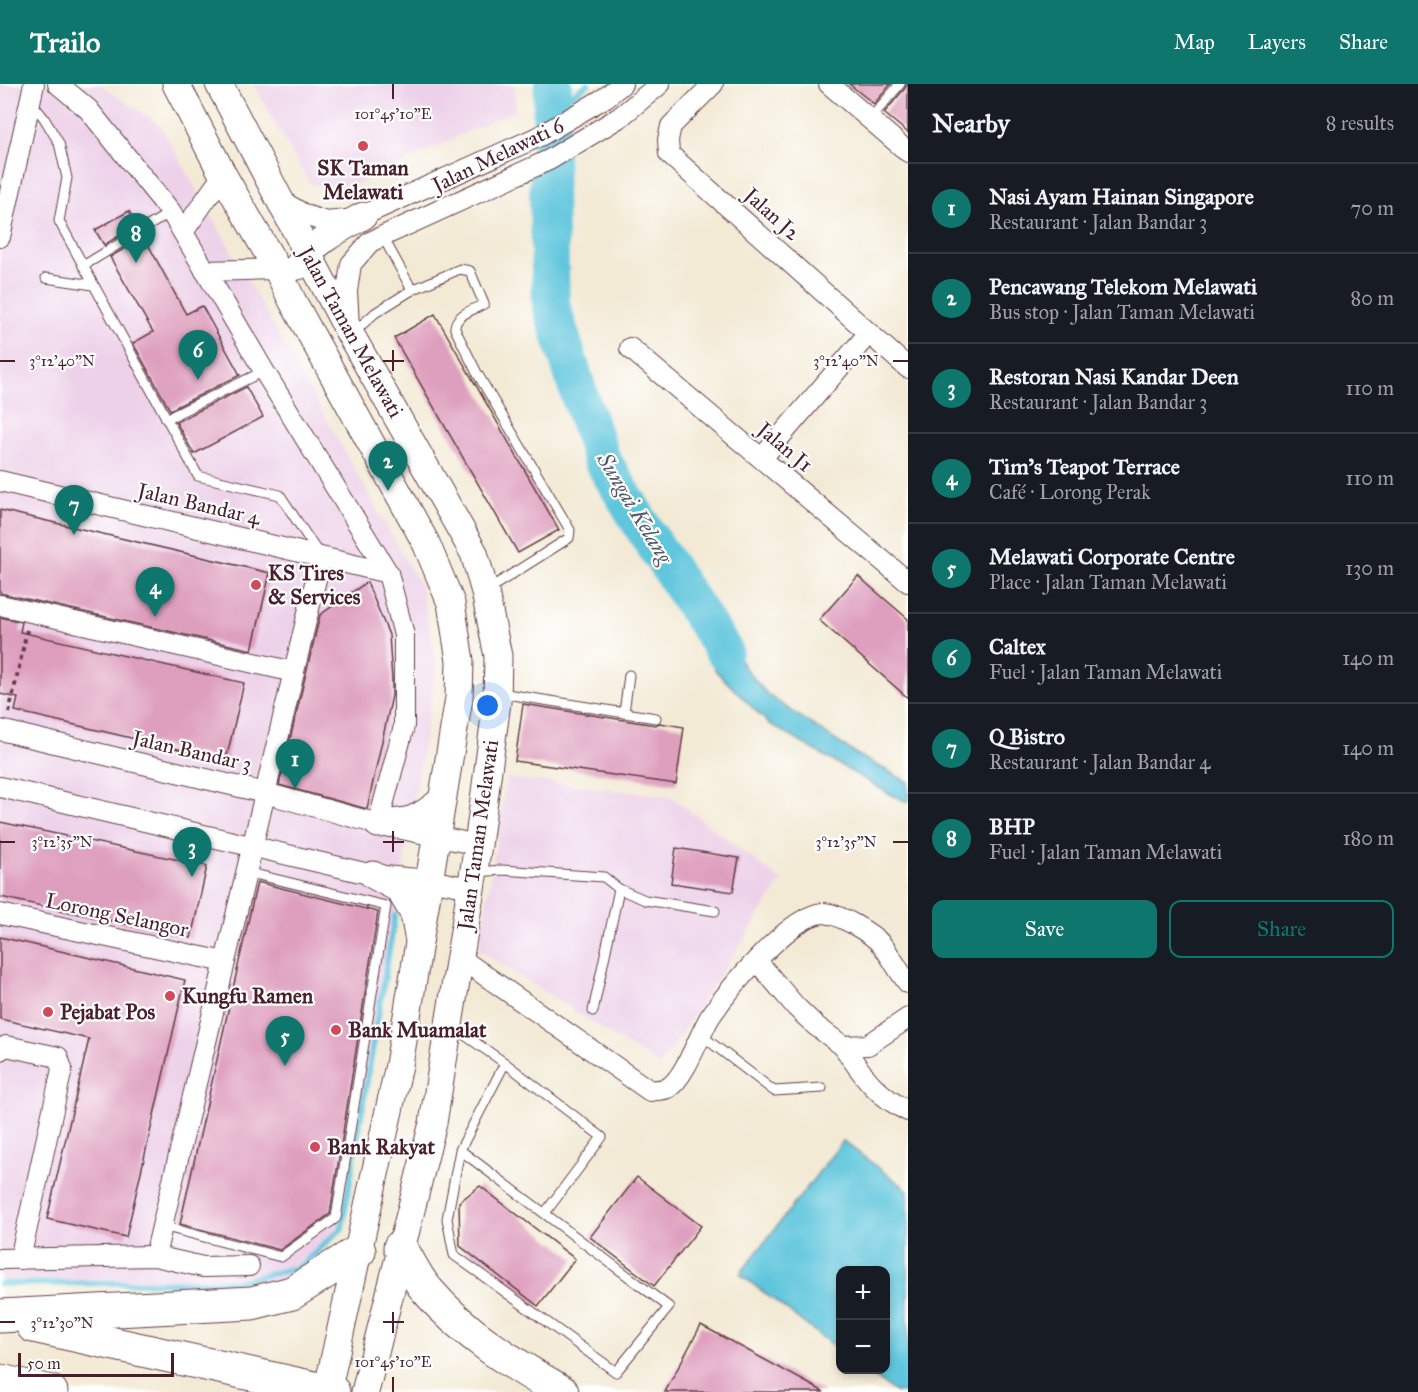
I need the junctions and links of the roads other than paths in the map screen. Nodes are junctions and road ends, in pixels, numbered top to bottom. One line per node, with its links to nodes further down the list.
1 (58, 84): 14 (street)
2 (176, 84): 12 (main road, Jalan Taman Melawati)
3 (219, 84): 13 (main road, Jalan Taman Melawati)
4 (622, 84): 15 (street, Jalan Melawati 6)
5 (660, 84): 17 (street, Jalan Melawati 6)
6 (713, 84): 28 (street, Jalan J2)
7 (829, 84): 10 (street)
8 (900, 84): 10 (lane)
9 (32, 93): 18 (street); 20 (lane)
10 (870, 119): 11 (street)
11 (908, 152)
12 (223, 175): 16 (street); 21 (main road, Jalan Taman Melawati)
13 (280, 200): 15 (street, Jalan Melawati 6); 19 (main road, Jalan Taman Melawati)
14 (171, 212): 16 (street); 20 (lane)
15 (363, 216): 19 (main road)
16 (183, 232): 22 (street)
17 (382, 235): 25 (lane); 27 (street, Jalan Melawati 6)
18 (0, 237)
19 (307, 252): 26 (main road); 27 (main road, Jalan Taman Melawati)
20 (83, 266): 24 (lane)
21 (277, 269): 22 (street); 26 (main road, Jalan Taman Melawati)
22 (205, 271): 31 (street)
23 (46, 278): 24 (lane)
24 (93, 285): 32 (lane)
25 (412, 290): 27 (lane); 38 (lane)
26 (293, 302): 48 (main road, Jalan Taman Melawati)
27 (350, 334): 38 (main road, Jalan Taman Melawati)
28 (868, 334): 30 (street, Jalan J2); 33 (street)
29 (630, 348): 33 (street, Jalan J1)
30 (908, 369)
31 (264, 371): 32 (lane); 36 (street)
32 (166, 419): 35 (lane)
33 (762, 458): 37 (street, Jalan J1)
34 (0, 482): 35 (street, Jalan Bandar 4)
35 (321, 558): 36 (street, Jalan Bandar 4); 40 (street)
36 (388, 573): 49 (street)
37 (908, 582)
38 (485, 592): 42 (main road, Jalan Taman Melawati)
39 (0, 605): 40 (street)
40 (294, 672): 47 (street)
41 (629, 675): 43 (lane)
42 (498, 692): 43 (lane); 51 (main road, Jalan Taman Melawati)
43 (624, 713): 44 (lane)
44 (656, 718)
45 (2, 731): 47 (street, Jalan Bandar 3)
46 (0, 787): 52 (street)
47 (265, 793): 49 (street, Jalan Bandar 3); 52 (street)
48 (442, 800): 49 (main road); 50 (main road, Jalan Taman Melawati)
49 (378, 824): 50 (street, Jalan Bandar 3)
50 (436, 837): 51 (street, Jalan Bandar 3); 55 (main road, Jalan Taman Melawati)
51 (478, 845): 56 (main road, Jalan Taman Melawati)
52 (252, 847): 53 (street); 54 (street)
53 (246, 872): 63 (street); 76 (lane)
54 (373, 875): 55 (street); 60 (main road)
55 (429, 880): 56 (street); 60 (main road, Jalan Taman Melawati)
56 (472, 880): 57 (lane); 61 (main road, Jalan Taman Melawati)
57 (619, 889): 58 (lane); 65 (lane)
58 (715, 911)
59 (0, 914): 63 (street, Lorong Selangor)
60 (419, 943): 78 (main road, Jalan Taman Melawati)
61 (460, 958): 67 (main road, Jalan Taman Melawati); 68 (street)
62 (757, 961): 64 (street); 68 (street); 69 (street)
63 (225, 962): 76 (street)
64 (908, 983)
65 (593, 1011)
66 (908, 1018): 69 (street)
67 (449, 1024): 71 (lane); 77 (main road, Jalan Taman Melawati)
68 (701, 1035): 72 (lane)
69 (843, 1046): 73 (street)
70 (0, 1050): 81 (street)
71 (504, 1063): 74 (lane); 75 (lane)
72 (822, 1088)
73 (908, 1111)
74 (460, 1150): 75 (lane); 75 (lane)
75 (545, 1214)
76 (162, 1226): 79 (street)
77 (400, 1247): 89 (main road, Jalan Taman Melawati); 90 (highway)
78 (359, 1251): 83 (highway); 88 (main road, Jalan Taman Melawati)
79 (155, 1256): 81 (street); 82 (street)
80 (0, 1259): 81 (street)
81 (21, 1259)
82 (249, 1266)
83 (0, 1317): 84 (highway)
84 (191, 1361): 87 (highway); 88 (highway)
85 (0, 1381): 86 (highway)
86 (51, 1392)
87 (238, 1392)
88 (329, 1392)
89 (365, 1392)
90 (562, 1392)

